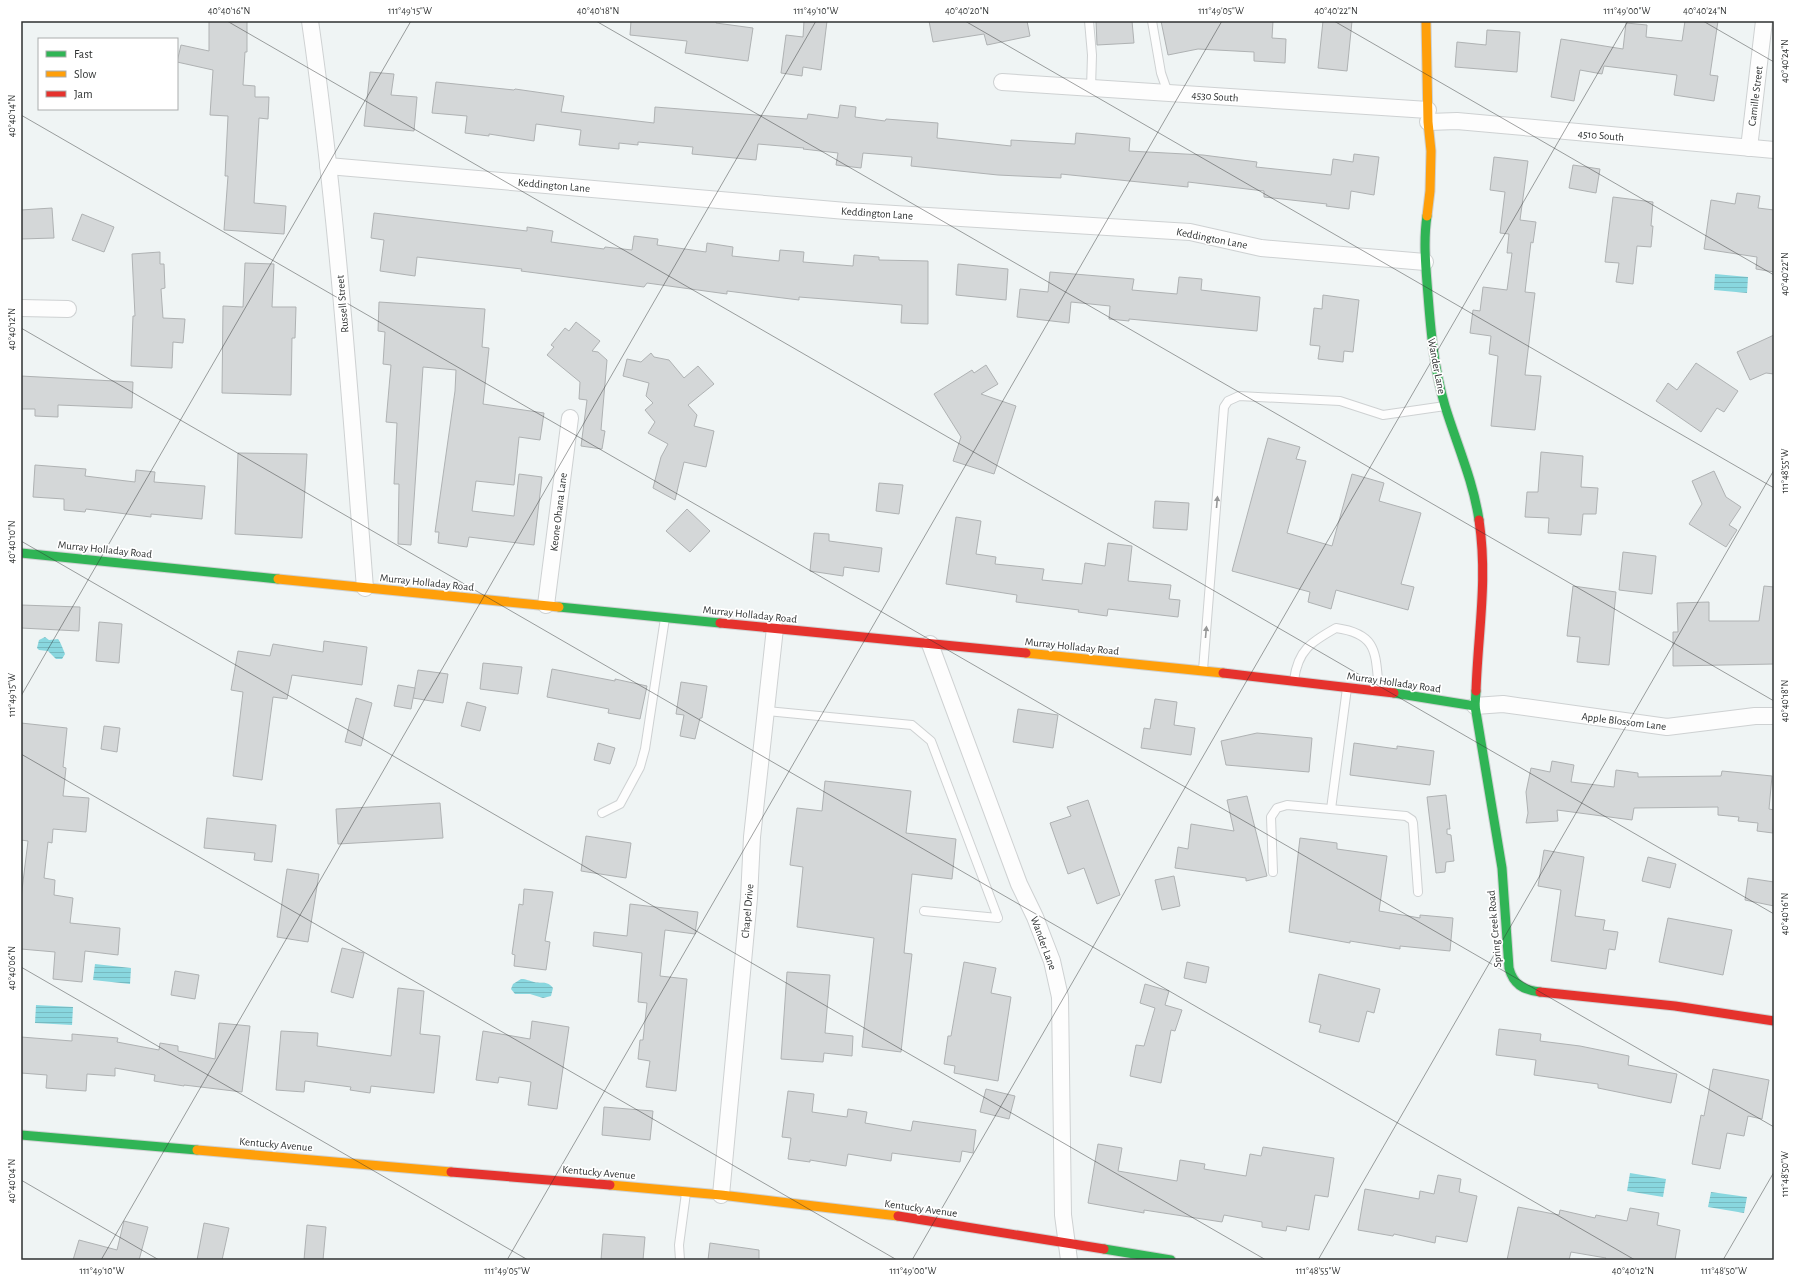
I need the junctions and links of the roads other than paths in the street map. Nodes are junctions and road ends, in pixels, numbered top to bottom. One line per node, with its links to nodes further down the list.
1 (310, 21): 12 (street, Russell Street)
2 (1089, 21): 7 (lane)
3 (1152, 21): 8 (lane)
4 (1426, 21): 9 (street, Wander Lane)
5 (1764, 21): 10 (street, Camille Street)
6 (1002, 82): 7 (street, 4530 South)
7 (1091, 88): 8 (street, 4530 South)
8 (1168, 93): 9 (street, 4530 South)
9 (1428, 116): 10 (street, 4510 South); 13 (street, Wander Lane)
10 (1749, 148): 11 (street, 4510 South)
11 (1774, 150)
12 (328, 166): 13 (street, Keddington Lane); 19 (street, Russell Street)
13 (1425, 262): 16 (street, Wander Lane)
14 (21, 308): 15 (street)
15 (68, 309)
16 (1445, 406): 24 (lane, one-way to 16); 28 (street, Wander Lane)
17 (570, 418): 20 (street, Keone Ohana Lane)
18 (21, 553): 19 (street, Murray Holladay Road)
19 (365, 588): 20 (street, Murray Holladay Road)
20 (546, 605): 21 (street, Murray Holladay Road)
21 (665, 617): 22 (street, Murray Holladay Road); 32 (lane)
22 (775, 628): 23 (street, Murray Holladay Road); 29 (street, Chapel Drive)
23 (930, 644): 24 (street, Murray Holladay Road); 40 (street, Wander Lane)
24 (1203, 671): 25 (street, Murray Holladay Road)
25 (1294, 681): 26 (street, Murray Holladay Road); 27 (lane)
26 (1347, 687): 27 (street, Murray Holladay Road); 31 (lane)
27 (1379, 691): 28 (street, Murray Holladay Road)
28 (1475, 706): 30 (street, Apple Blossom Lane); 36 (street, Spring Creek Road)
29 (766, 711): 35 (lane); 39 (street, Chapel Drive)
30 (1774, 716)
31 (1331, 809): 33 (lane); 34 (lane)
32 (602, 813)
33 (1273, 872)
34 (1418, 892)
35 (924, 911)
36 (1774, 1021)
37 (21, 1134): 38 (street, Kentucky Avenue)
38 (686, 1192): 39 (street, Kentucky Avenue); 41 (lane)
39 (721, 1195): 40 (street, Kentucky Avenue)
40 (1068, 1244): 42 (street, Wander Lane); 43 (street, Kentucky Avenue)
41 (680, 1260)
42 (1069, 1260)
43 (1171, 1260)

